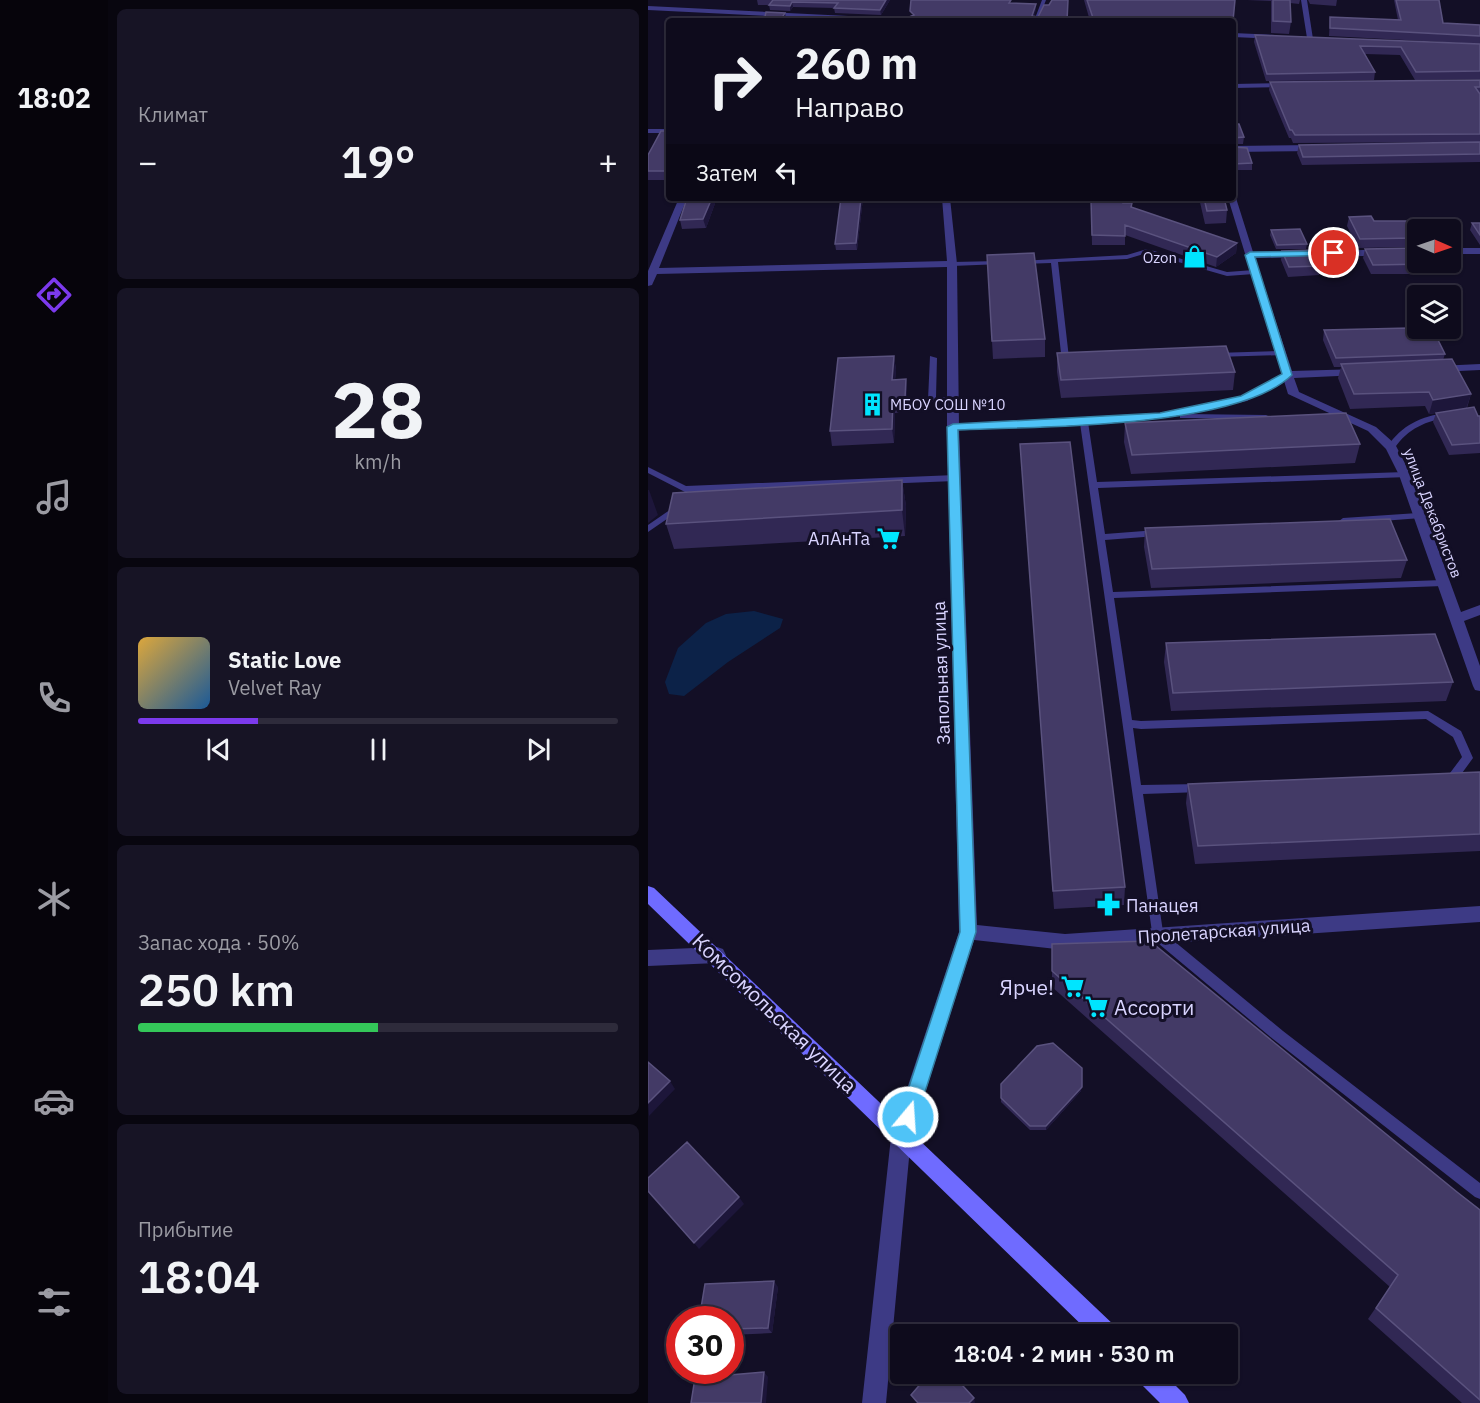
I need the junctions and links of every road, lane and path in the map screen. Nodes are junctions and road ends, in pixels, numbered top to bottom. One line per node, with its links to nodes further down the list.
1 (1044, 0): 7 (lane)
2 (1304, 0): 11 (street)
3 (648, 8): 4 (street)
4 (761, 13): 5 (street); 6 (street)
5 (759, 18)
6 (854, 18)
7 (1037, 18)
8 (1236, 35): 9 (street)
9 (1289, 37)
10 (1300, 38): 11 (street)
11 (1311, 38): 12 (street)
12 (1323, 39)
13 (1292, 85): 14 (street)
14 (1236, 86)
15 (648, 131): 16 (lane)
16 (666, 131)
17 (1327, 147): 18 (street)
18 (1236, 148)
19 (681, 201): 28 (street)
20 (946, 201): 27 (street, Запольная улица)
21 (1233, 201): 25 (street, улица Декабристов)
22 (1461, 251): 23 (street)
23 (1480, 251)
24 (1407, 252): 25 (street)
25 (1250, 255): 29 (street, улица Декабристов)
26 (1054, 261): 27 (lane); 29 (lane); 34 (lane)
27 (952, 264): 28 (street); 39 (street, Запольная улица)
28 (653, 271): 30 (street)
29 (1254, 272): 31 (street, улица Декабристов)
30 (648, 283)
31 (1280, 352): 32 (lane); 38 (street, улица Декабристов)
32 (1208, 355)
33 (933, 358): 39 (lane)
34 (1077, 360)
35 (1480, 367): 36 (street)
36 (1423, 369)
37 (1367, 372): 38 (street)
38 (1287, 375): 41 (lane); 44 (street, улица Декабристов)
39 (952, 399): 46 (street, Запольная улица)
40 (1460, 414): 47 (lane)
41 (1160, 416): 42 (lane); 45 (lane)
42 (1277, 417)
43 (1324, 418): 44 (lane)
44 (1347, 418): 47 (street, улица Декабристов)
45 (1084, 421): 46 (lane); 51 (lane)
46 (953, 427): 50 (street, Запольная улица)
47 (1391, 447): 49 (street, улица Декабристов)
48 (648, 470): 52 (lane)
49 (1405, 475): 51 (lane); 53 (street, улица Декабристов)
50 (955, 478): 52 (lane); 69 (street, Запольная улица)
51 (1093, 485): 57 (lane)
52 (685, 489): 55 (lane)
53 (1418, 516): 54 (lane); 58 (street, улица Декабристов)
54 (1335, 522)
55 (648, 529)
56 (1171, 532): 57 (lane)
57 (1101, 537): 59 (lane)
58 (1443, 583): 59 (lane); 61 (street, улица Декабристов)
59 (1109, 595): 63 (lane)
60 (1480, 610): 61 (street)
61 (1456, 618): 62 (street, улица Декабристов)
62 (1480, 686)
63 (1127, 723): 64 (lane); 66 (lane)
64 (1430, 778)
65 (1219, 787): 66 (lane)
66 (1137, 790): 70 (lane)
67 (648, 893): 71 (main road, Комсомольская улица)
68 (1480, 914): 70 (street, Пролетарская улица)
69 (968, 932): 70 (street, Пролетарская улица); 73 (street, Запольная улица)
70 (1157, 936): 74 (lane)
71 (717, 955): 72 (street); 73 (main road, Комсомольская улица)
72 (648, 958)
73 (901, 1137): 75 (main road, Комсомольская улица); 77 (street, Запольная улица)
74 (1480, 1191)
75 (1097, 1324)
76 (1157, 1384): 78 (main road)
77 (874, 1403)
78 (1177, 1403)

